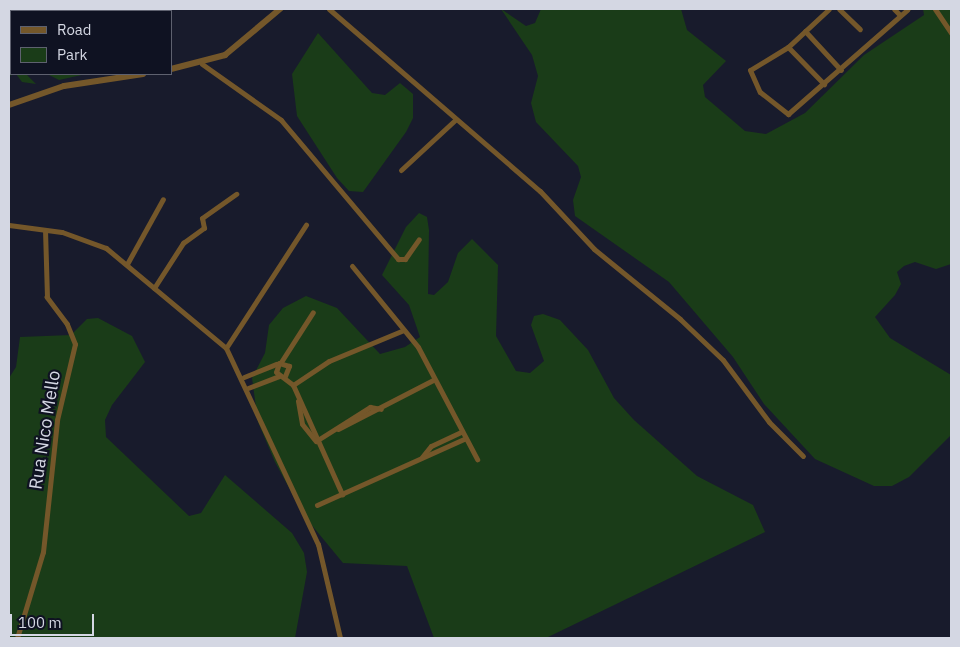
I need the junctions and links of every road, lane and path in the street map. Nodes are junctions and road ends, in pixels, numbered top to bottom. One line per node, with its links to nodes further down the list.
1 (280, 9): 13 (street)
2 (329, 9): 20 (street)
3 (829, 9): 10 (street)
4 (839, 9): 9 (street)
5 (894, 9): 8 (street)
6 (908, 9): 8 (street)
7 (935, 9): 11 (street)
8 (900, 15): 15 (street)
9 (860, 29)
10 (805, 31): 12 (street); 15 (street)
11 (951, 33)
12 (788, 47): 18 (street); 18 (street)
13 (202, 64): 14 (street); 27 (street)
14 (172, 69)
15 (841, 70): 18 (street)
16 (128, 75): 17 (street)
17 (114, 76): 19 (street)
18 (824, 84)
19 (9, 105)
20 (455, 120): 21 (street); 45 (street)
21 (401, 170)
22 (236, 194): 30 (street)
23 (163, 199): 28 (street)
24 (9, 225): 26 (street)
25 (306, 225): 33 (street)
26 (45, 230): 28 (street); 50 (street, Rua Nico Mello)
27 (419, 239)
28 (127, 264): 30 (street)
29 (352, 266): 32 (street)
30 (154, 288): 33 (street)
31 (313, 312): 34 (street)
32 (404, 330): 38 (street); 40 (street)
33 (226, 348): 37 (street)
34 (279, 363): 35 (street); 36 (street); 36 (street)
35 (256, 372): 37 (street); 39 (street)
36 (282, 376): 39 (street); 40 (street)
37 (244, 377): 41 (street)
38 (432, 380): 42 (street); 44 (street)
39 (262, 382): 41 (street)
40 (293, 385): 44 (street)
41 (248, 388): 51 (street)
42 (461, 432): 43 (street); 46 (street)
43 (464, 439): 46 (street); 47 (street)
44 (316, 441): 48 (street)
45 (803, 456)
46 (422, 457): 48 (street)
47 (476, 459)
48 (342, 494): 49 (street)
49 (317, 505)
50 (18, 638)
51 (340, 638)

